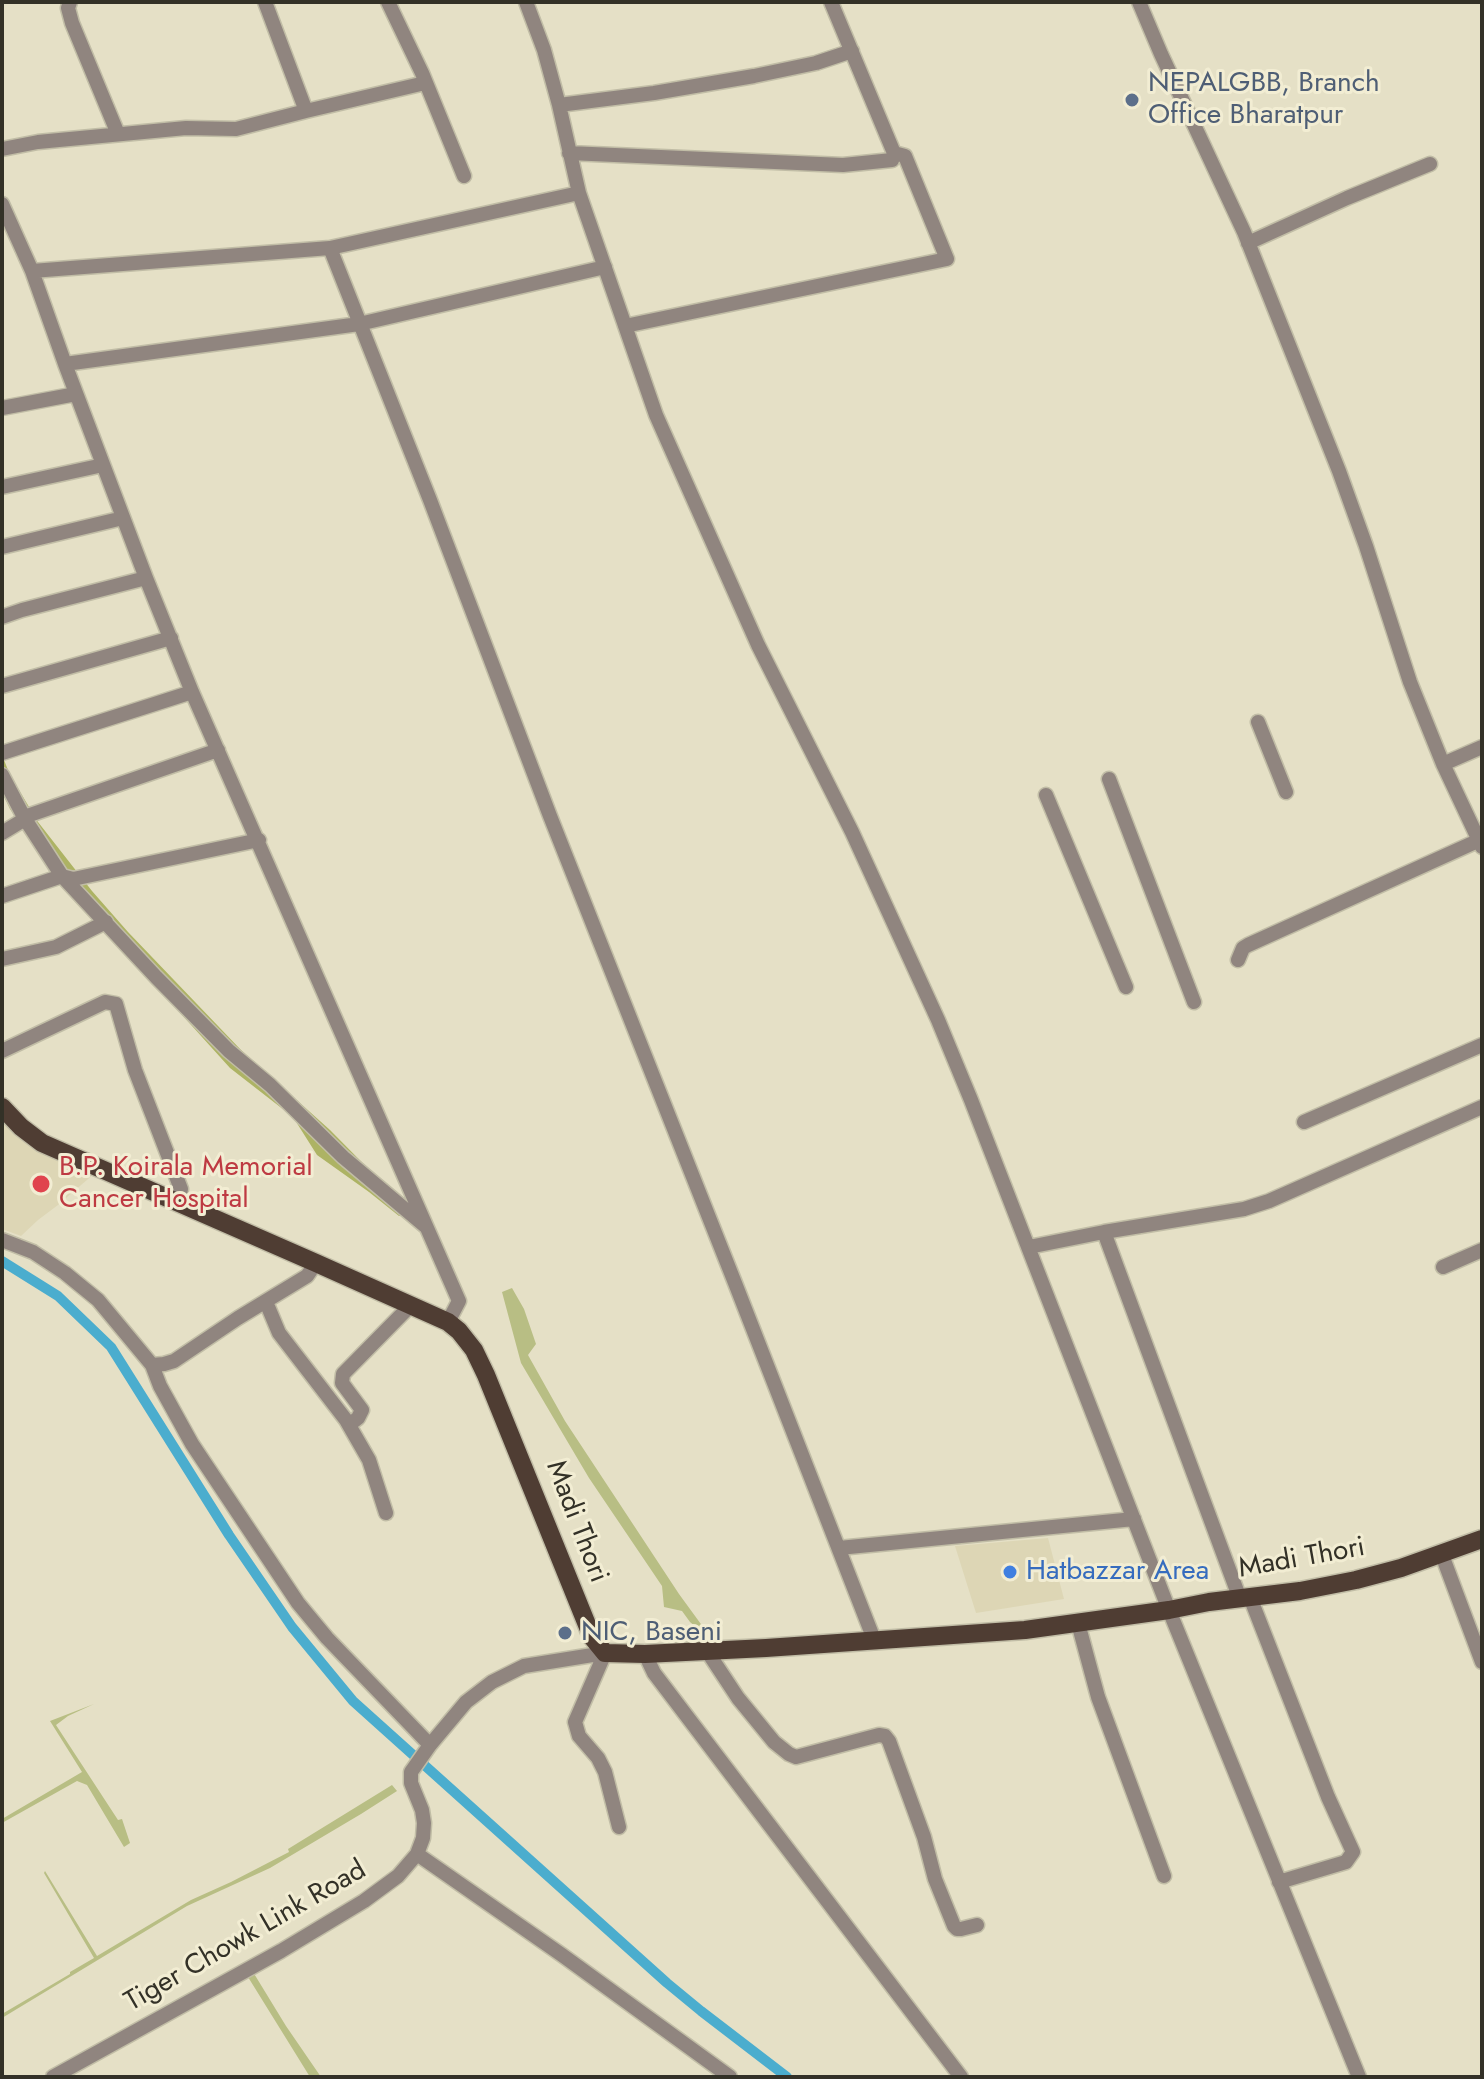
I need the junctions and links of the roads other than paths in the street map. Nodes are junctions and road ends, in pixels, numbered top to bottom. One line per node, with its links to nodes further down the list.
1 (70, 2): 11 (street)
2 (265, 2): 10 (street)
3 (388, 2): 8 (street)
4 (526, 2): 9 (street)
5 (831, 2): 7 (street)
6 (1139, 2): 19 (street)
7 (852, 51): 9 (street); 14 (street)
8 (425, 83): 10 (street); 16 (street)
9 (559, 105): 13 (street)
10 (306, 111): 11 (street)
11 (118, 134): 12 (street)
12 (2, 149)
13 (569, 153): 14 (street); 17 (street)
14 (894, 153): 24 (street)
15 (1430, 164): 19 (street)
16 (464, 176)
17 (579, 193): 20 (street); 21 (street)
18 (2, 204): 22 (street)
19 (1248, 243): 41 (street)
20 (330, 248): 22 (street); 23 (street)
21 (605, 267): 23 (street); 24 (street)
22 (32, 271): 25 (street)
23 (359, 324): 25 (street); 78 (street)
24 (625, 326): 66 (street)
25 (65, 364): 26 (street)
26 (76, 394): 27 (street); 28 (street)
27 (2, 408)
28 (103, 465): 29 (street); 30 (street)
29 (2, 487)
30 (123, 518): 31 (street); 32 (street)
31 (2, 547)
32 (146, 578): 33 (street); 34 (street)
33 (2, 617)
34 (171, 638): 35 (street); 36 (street)
35 (2, 686)
36 (192, 692): 39 (street); 40 (street)
37 (1258, 722): 44 (street)
38 (1482, 747): 41 (street)
39 (218, 750): 46 (street); 48 (street)
40 (2, 753)
41 (1443, 764): 49 (street)
42 (2, 775): 46 (street)
43 (1109, 779): 56 (street)
44 (1286, 792)
45 (1046, 795): 55 (street)
46 (24, 818): 47 (street); 50 (street)
47 (2, 833)
48 (259, 840): 50 (street); 63 (street)
49 (1481, 842): 54 (street)
50 (62, 876): 51 (street); 52 (street)
51 (2, 896)
52 (106, 922): 53 (street); 63 (street)
53 (2, 959)
54 (1238, 960)
55 (1126, 987)
56 (1194, 1002)
57 (1482, 1045): 61 (street)
58 (2, 1051): 62 (street)
59 (2, 1107): 62 (main road, Madi Thori)
60 (1482, 1107): 64 (street)
61 (1304, 1122)
62 (178, 1203): 68 (main road, Madi Thori)
63 (428, 1229): 72 (street)
64 (1104, 1232): 66 (street); 80 (street)
65 (2, 1240): 73 (street)
66 (1029, 1247): 76 (street)
67 (1482, 1250): 69 (street)
68 (316, 1263): 70 (street); 71 (main road, Madi Thori)
69 (1443, 1267)
70 (266, 1302): 73 (street); 74 (street)
71 (410, 1306): 72 (main road, Madi Thori); 74 (street)
72 (448, 1322): 85 (main road, Madi Thori)
73 (152, 1365): 88 (street)
74 (349, 1425): 75 (street)
75 (386, 1513)
76 (1134, 1519): 78 (street); 81 (street)
77 (1482, 1539): 79 (main road, Madi Thori)
78 (839, 1548): 83 (street)
79 (1442, 1555): 80 (main road, Madi Thori); 87 (street)
80 (1245, 1598): 81 (main road, Madi Thori); 92 (street)
81 (1169, 1610): 82 (main road, Madi Thori); 92 (street)
82 (1078, 1623): 83 (main road, Madi Thori); 91 (street)
83 (875, 1642): 84 (main road, Madi Thori)
84 (707, 1651): 86 (main road, Madi Thori); 93 (street)
85 (605, 1653): 86 (main road, Madi Thori); 88 (street); 89 (street)
86 (645, 1654): 96 (street)
87 (1482, 1662)
88 (428, 1749): 90 (street)
89 (619, 1827)
90 (417, 1854): 94 (street, Tiger Chowk Link Road); 95 (street)
91 (1164, 1876)
92 (1279, 1882): 97 (street)
93 (977, 1925)
94 (53, 2077)
95 (730, 2077)
96 (961, 2077)
97 (1359, 2077)

